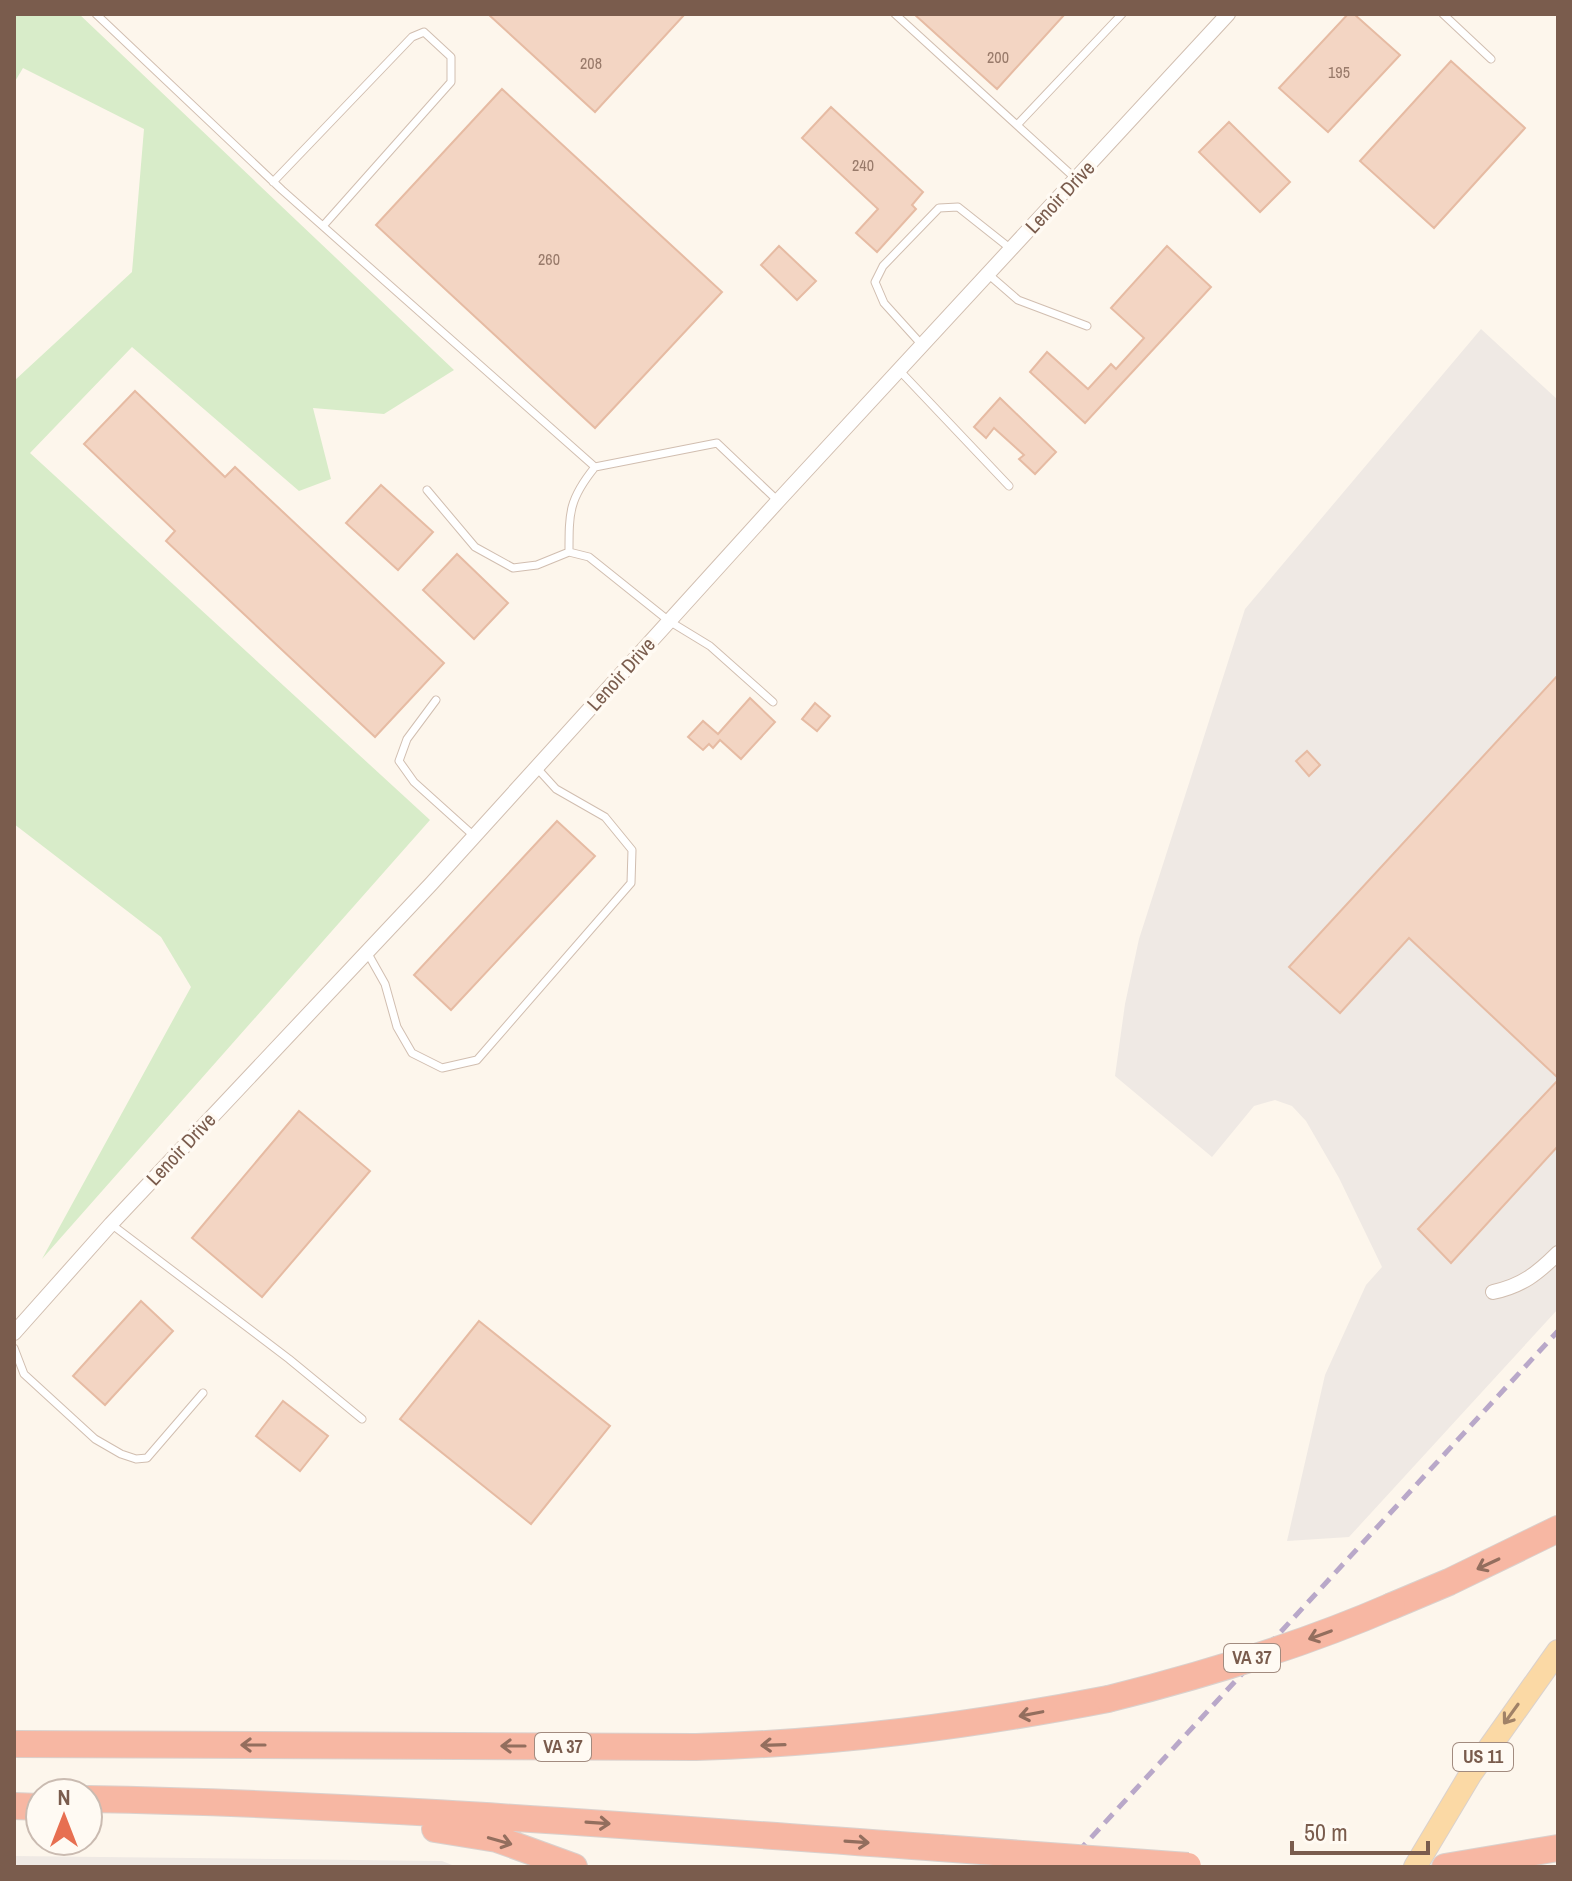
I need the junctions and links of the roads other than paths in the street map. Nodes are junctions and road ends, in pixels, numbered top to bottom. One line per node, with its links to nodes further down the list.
1 (96, 14): 9 (lane)
2 (1122, 14): 7 (lane)
3 (1227, 14): 8 (street, Lenoir Drive)
4 (1443, 14): 6 (lane)
5 (897, 15): 7 (lane)
6 (1491, 59)
7 (1017, 125): 8 (lane)
8 (1076, 179): 11 (street, Lenoir Drive)
9 (273, 182): 10 (lane); 10 (lane)
10 (323, 226): 16 (lane)
11 (1011, 249): 12 (street, Lenoir Drive); 14 (lane)
12 (988, 274): 13 (lane); 14 (street, Lenoir Drive)
13 (1087, 326)
14 (922, 345): 15 (street, Lenoir Drive)
15 (899, 370): 17 (lane); 19 (street, Lenoir Drive)
16 (595, 467): 19 (lane); 20 (lane)
17 (1009, 486)
18 (427, 490): 20 (lane)
19 (778, 501): 21 (street, Lenoir Drive)
20 (569, 552): 21 (lane)
21 (669, 621): 23 (lane); 24 (street, Lenoir Drive)
22 (436, 700): 25 (lane)
23 (773, 702)
24 (536, 767): 25 (street, Lenoir Drive); 26 (lane)
25 (474, 836): 26 (street, Lenoir Drive)
26 (367, 952): 27 (street, Lenoir Drive)
27 (111, 1224): 30 (street, Lenoir Drive); 33 (lane)
28 (1558, 1253): 29 (street)
29 (1493, 1292)
30 (14, 1333)
31 (14, 1348): 32 (lane)
32 (203, 1393)
33 (362, 1419)
34 (1558, 1529): 36 (highway, VA 37, one-way to 36, bridge)
35 (1558, 1651): 43 (main road, US 11, one-way to 43)
36 (14, 1744)
37 (104, 1799): 40 (highway, one-way to 40, bridge)
38 (104, 1811): 41 (highway, one-way to 41)
39 (1558, 1848): 44 (highway)
40 (1188, 1866): 42 (highway)
41 (574, 1867)
42 (1202, 1867)
43 (1415, 1867)
44 (1445, 1867)

